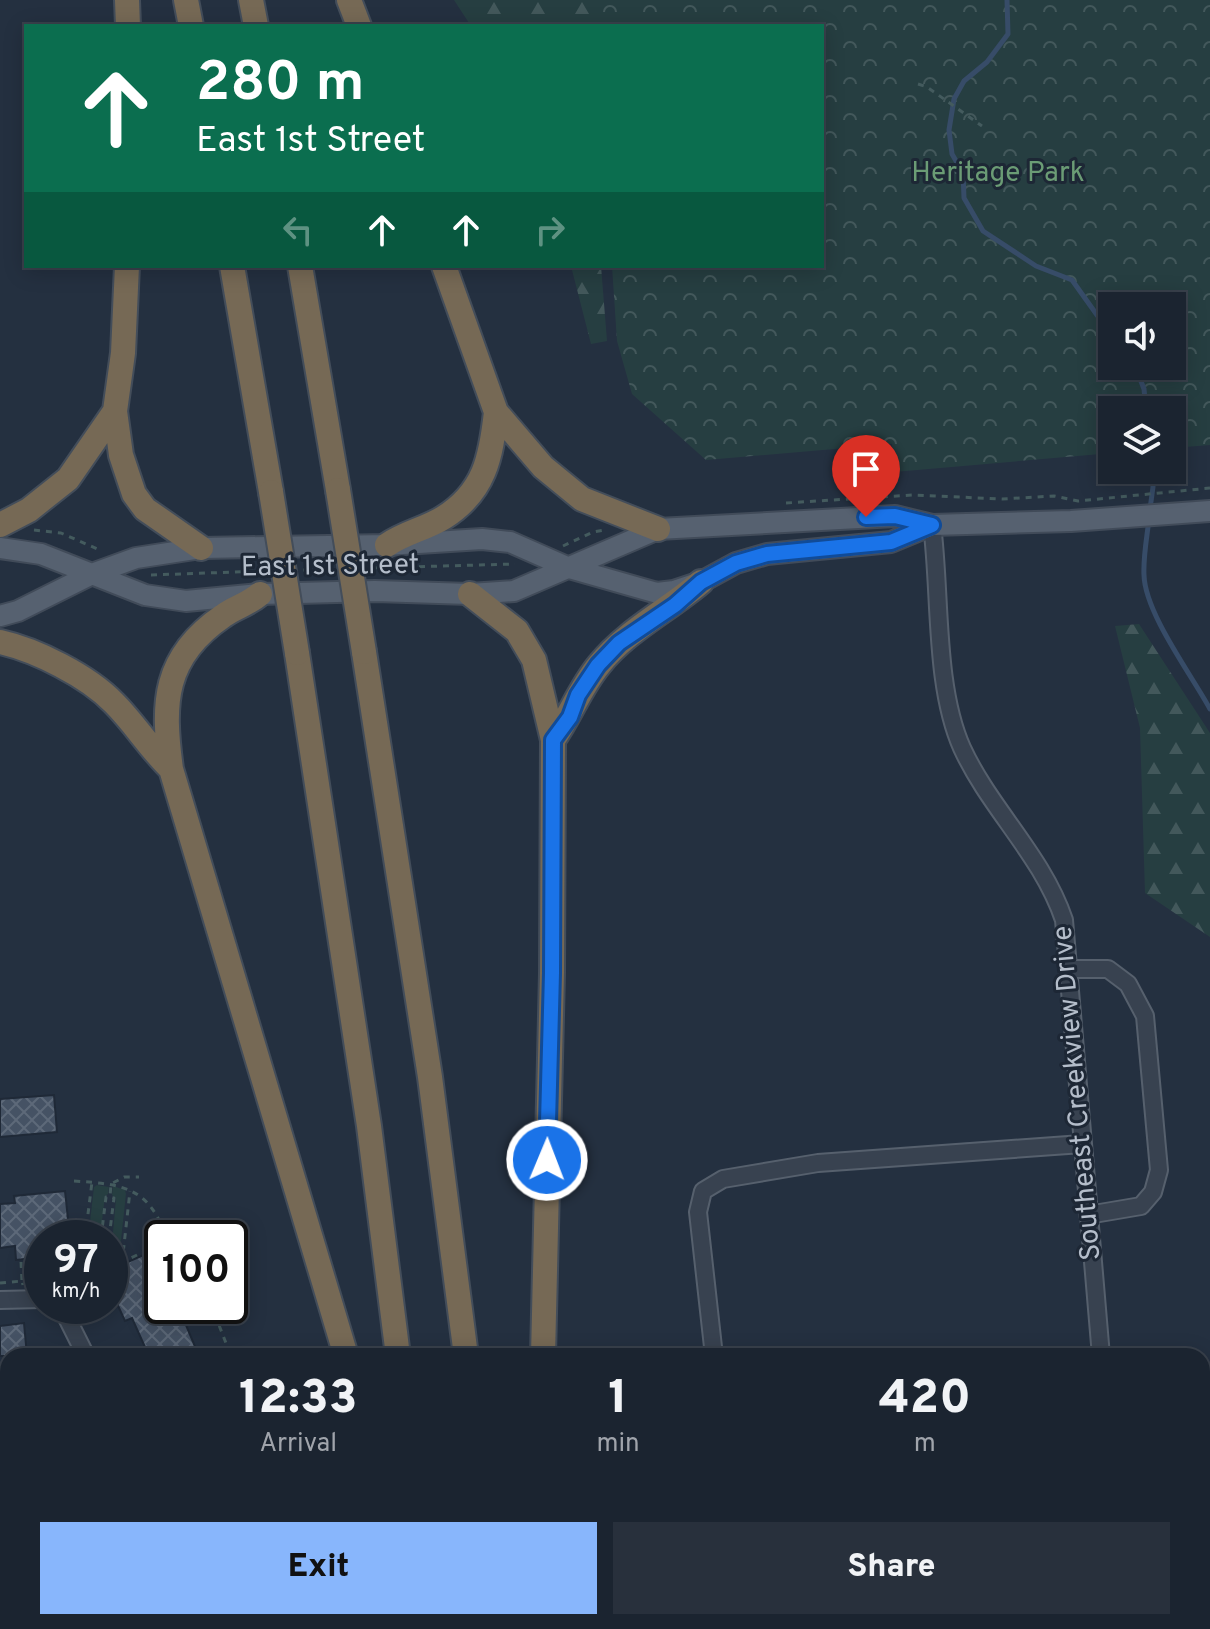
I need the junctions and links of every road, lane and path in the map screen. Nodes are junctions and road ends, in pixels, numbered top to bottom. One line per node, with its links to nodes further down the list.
1 (127, 0): 5 (highway)
2 (186, 0): 6 (highway)
3 (251, 0): 7 (highway)
4 (349, 0): 8 (highway)
5 (128, 24)
6 (191, 24)
7 (256, 24)
8 (358, 24)
9 (918, 84): 10 (path)
10 (982, 126)
11 (127, 268): 15 (highway)
12 (232, 268): 58 (highway, bridge)
13 (300, 268): 59 (highway, bridge)
14 (445, 268): 16 (highway)
15 (115, 411): 20 (highway); 25 (highway)
16 (496, 412): 22 (highway); 23 (highway)
17 (1210, 488): 18 (path)
18 (1078, 501)
19 (1210, 511): 21 (main road, East 1st Street)
20 (0, 525)
21 (932, 525): 22 (main road, East 1st Street); 28 (main road, East 1st Street); 35 (street, Southeast Creekview Drive)
22 (658, 529): 26 (main road, East 1st Street)
23 (387, 545): 25 (main road, East 1st Street); 26 (main road, East 1st Street)
24 (0, 548): 27 (main road, East 1st Street)
25 (201, 548): 27 (main road, East 1st Street)
26 (569, 568): 28 (main road, East 1st Street); 30 (main road, East 1st Street)
27 (92, 574): 29 (main road, East 1st Street); 31 (main road, East 1st Street)
28 (701, 582): 33 (highway)
29 (260, 594): 30 (main road, East 1st Street); 34 (highway)
30 (470, 594): 33 (highway)
31 (0, 616)
32 (0, 642): 34 (highway)
33 (553, 740): 60 (highway)
34 (171, 769): 57 (highway)
35 (1068, 969): 36 (street, Southeast Creekview Drive); 43 (street)
36 (1082, 1144): 43 (street, Southeast Creekview Drive); 61 (street)
37 (139, 1177): 40 (path)
38 (74, 1181): 39 (path)
39 (92, 1182): 40 (path); 44 (path)
40 (111, 1184): 41 (path); 42 (path)
41 (130, 1190): 47 (path); 48 (path)
42 (110, 1197): 45 (path); 46 (path)
43 (1088, 1215): 62 (street, Southeast Creekview Drive)
44 (87, 1220)
45 (103, 1220)
46 (111, 1220)
47 (127, 1220)
48 (158, 1220)
49 (21, 1262): 50 (path)
50 (22, 1281)
51 (24, 1299): 52 (street)
52 (0, 1300)
53 (70, 1324): 55 (street)
54 (219, 1324): 56 (path)
55 (82, 1348)
56 (228, 1348)
57 (344, 1348)
58 (397, 1348)
59 (465, 1348)
60 (543, 1348)
61 (713, 1348)
62 (1100, 1348)

